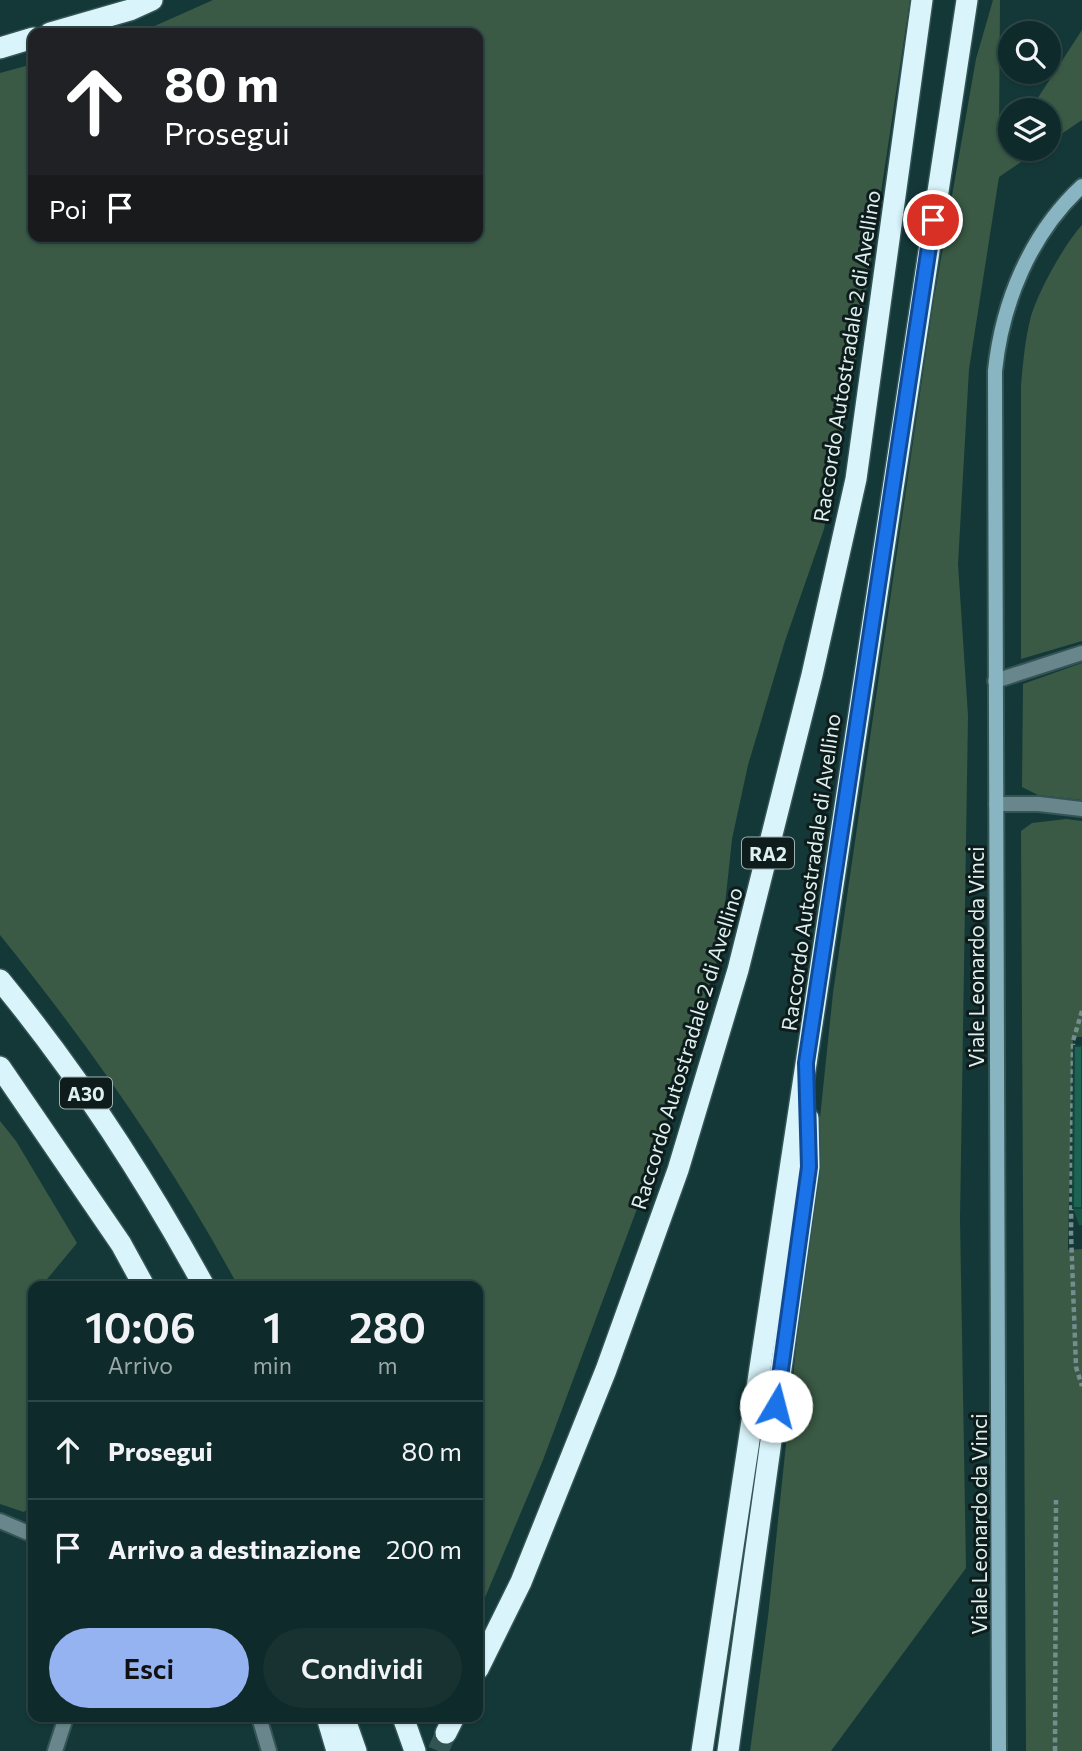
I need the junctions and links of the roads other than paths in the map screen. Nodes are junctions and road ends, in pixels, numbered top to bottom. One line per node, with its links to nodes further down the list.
1 (152, 0): 4 (highway)
2 (922, 0): 19 (highway, Raccordo Autostradale 2 di Avellino / RA2)
3 (967, 0): 13 (highway, Raccordo Autostradale di Avellino)
4 (67, 28)
5 (28, 40): 6 (highway)
6 (0, 48)
7 (1082, 187): 9 (street, Viale Leonardo da Vinci)
8 (1082, 653): 9 (street)
9 (995, 681): 10 (street, Viale Leonardo da Vinci)
10 (996, 804): 11 (street); 32 (street, Viale Leonardo da Vinci)
11 (1082, 809)
12 (0, 980): 16 (highway, A30)
13 (806, 1063): 30 (highway, Raccordo Autostradale di Avellino); 31 (highway)
14 (0, 1067): 15 (highway, A30)
15 (141, 1281)
16 (201, 1281)
17 (0, 1521): 18 (street)
18 (28, 1533)
19 (483, 1659)
20 (64, 1722): 25 (street)
21 (260, 1722): 26 (street)
22 (328, 1722): 27 (highway)
23 (346, 1722): 28 (highway)
24 (404, 1722): 29 (highway)
25 (55, 1751)
26 (269, 1751)
27 (337, 1751)
28 (356, 1751)
29 (415, 1751)
30 (702, 1751)
31 (728, 1751)
32 (999, 1751)

